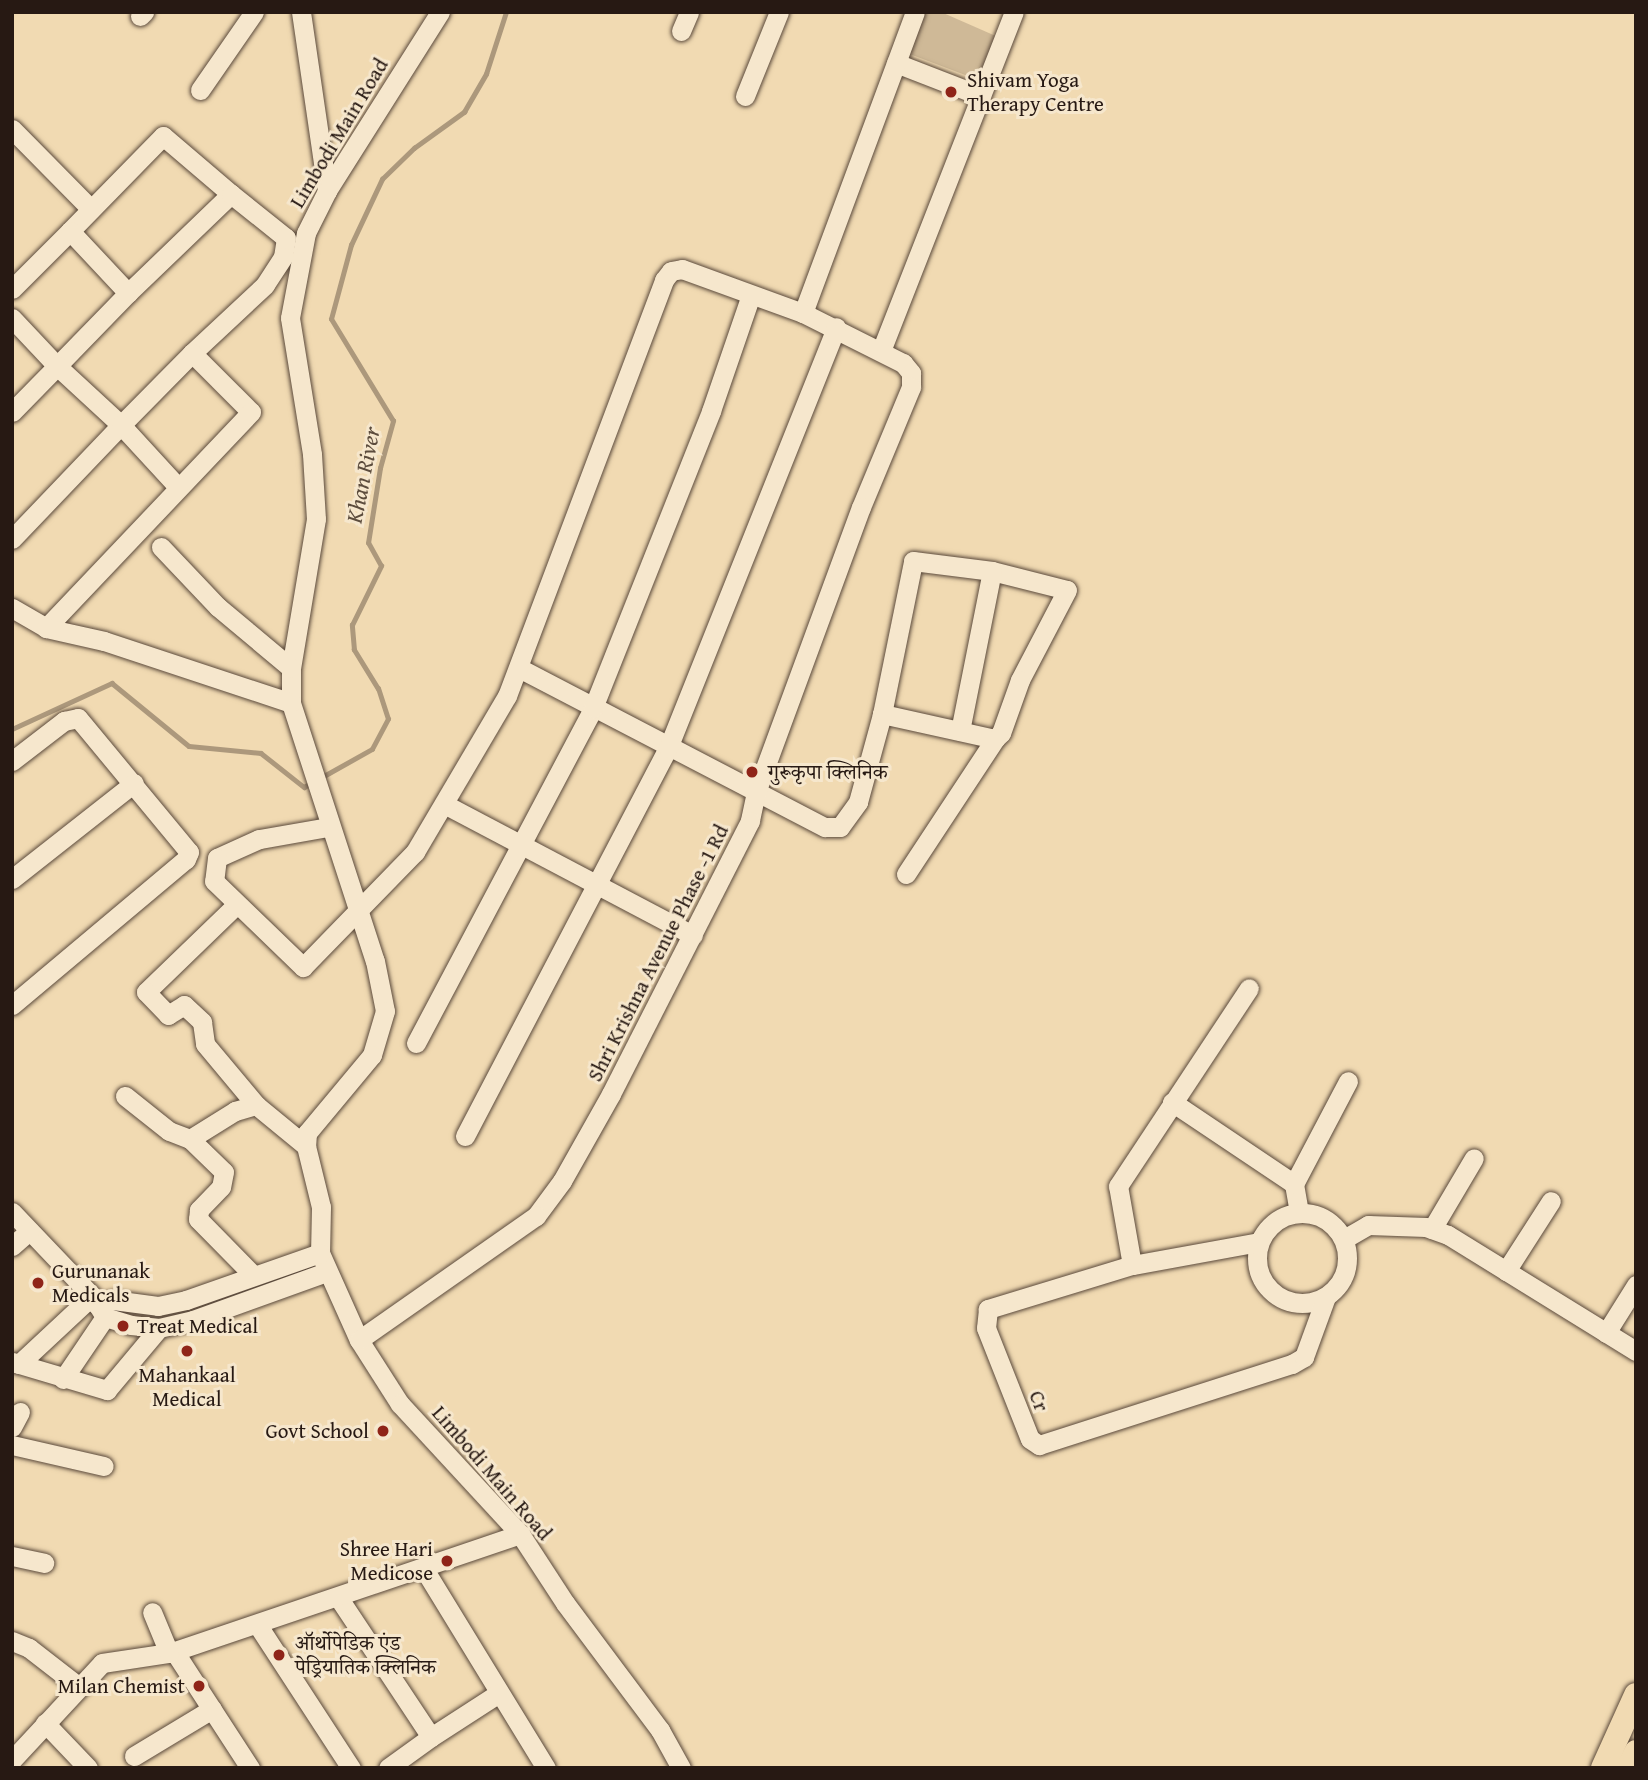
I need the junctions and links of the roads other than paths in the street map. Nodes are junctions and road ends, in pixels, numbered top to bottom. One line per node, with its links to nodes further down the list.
1 (254, 12): 10 (street)
2 (302, 12): 14 (street)
3 (440, 12): 14 (street, Limbodi Main Road)
4 (689, 12): 8 (street)
5 (779, 12): 11 (street)
6 (1014, 12): 12 (street)
7 (913, 13): 9 (street)
8 (681, 32)
9 (896, 63): 12 (street); 21 (street)
10 (200, 90)
11 (745, 96)
12 (981, 96): 24 (street)
13 (12, 129): 16 (street)
14 (327, 191): 35 (street, Limbodi Main Road)
15 (231, 194): 16 (street); 19 (street); 25 (street)
16 (92, 209): 17 (street)
17 (70, 231): 18 (street); 19 (street)
18 (12, 289)
19 (128, 293): 26 (street)
20 (751, 295): 21 (street, Shri Krishna Avenue Phase -1 Rd); 36 (street, Shri Krishna Avenue Phase -1 Rd); 38 (street)
21 (803, 313): 23 (street, Shri Krishna Avenue Phase -1 Rd)
22 (12, 318): 26 (street)
23 (836, 327): 24 (street, Shri Krishna Avenue Phase -1 Rd); 42 (street)
24 (881, 351): 45 (street, Shri Krishna Avenue Phase -1 Rd)
25 (192, 353): 28 (street); 29 (street)
26 (57, 366): 27 (street); 28 (street)
27 (12, 412)
28 (121, 425): 29 (street); 30 (street)
29 (178, 487): 34 (street)
30 (12, 539)
31 (161, 547): 35 (street)
32 (992, 571): 39 (street); 40 (street); 41 (street)
33 (12, 608): 34 (street)
34 (46, 628): 37 (street)
35 (291, 668): 37 (street, Limbodi Main Road)
36 (519, 668): 38 (street); 46 (street)
37 (291, 703): 47 (street, Limbodi Main Road)
38 (593, 708): 42 (street); 48 (street)
39 (882, 714): 40 (street); 45 (street)
40 (960, 732): 41 (street)
41 (995, 739): 49 (street)
42 (668, 748): 45 (street); 51 (street)
43 (12, 761): 44 (street)
44 (134, 783): 50 (street); 56 (street)
45 (756, 792): 54 (street, Shri Krishna Avenue Phase -1 Rd)
46 (446, 805): 48 (street); 53 (street)
47 (328, 827): 52 (street); 53 (street, Limbodi Main Road)
48 (523, 843): 51 (street); 57 (street)
49 (905, 874)
50 (12, 879)
51 (599, 887): 54 (street); 62 (street)
52 (236, 905): 53 (street); 61 (street)
53 (358, 915): 64 (street, Limbodi Main Road)
54 (693, 935): 84 (street, Shri Krishna Avenue Phase -1 Rd)
55 (1250, 988): 60 (street)
56 (12, 1005)
57 (415, 1043)
58 (1348, 1081): 66 (street)
59 (125, 1096): 63 (street)
60 (1172, 1102): 66 (street); 76 (street)
61 (256, 1105): 63 (street); 64 (street)
62 (465, 1136)
63 (190, 1139): 78 (street)
64 (306, 1146): 75 (street)
65 (1474, 1158): 70 (street)
66 (1294, 1184): 69 (street)
67 (1551, 1201): 77 (street)
68 (12, 1212): 71 (street)
69 (1299, 1212): 72 (street); 73 (street)
70 (1432, 1229): 72 (street); 77 (street)
71 (29, 1231): 74 (street); 81 (street)
72 (1344, 1239): 80 (street)
73 (1259, 1242): 76 (street, Cr); 80 (street)
74 (12, 1246)
75 (323, 1263): 78 (street); 82 (street); 84 (street, Limbodi Main Road)
76 (1132, 1265): 80 (street, Cr)
77 (1506, 1271): 83 (street)
78 (253, 1275): 81 (street)
79 (1636, 1285): 83 (street)
80 (1326, 1297)
81 (97, 1306): 82 (street); 86 (street); 87 (street)
82 (159, 1328): 87 (street)
83 (1606, 1333): 85 (street)
84 (359, 1340): 90 (street, Limbodi Main Road)
85 (1636, 1351)
86 (15, 1363): 87 (street)
87 (63, 1379)
88 (12, 1445): 89 (street)
89 (104, 1466)
90 (520, 1534): 93 (street); 113 (street, Limbodi Main Road)
91 (12, 1556): 92 (street)
92 (44, 1563)
93 (424, 1569): 94 (street); 100 (street)
94 (338, 1597): 96 (street); 104 (street)
95 (152, 1612): 98 (street)
96 (257, 1624): 98 (street); 110 (street)
97 (12, 1641): 99 (street)
98 (172, 1652): 99 (street); 102 (street)
99 (78, 1686): 103 (street)
100 (499, 1693): 104 (street); 112 (street)
101 (1636, 1695): 114 (main road)
102 (212, 1709): 106 (street); 109 (street)
103 (45, 1723): 107 (street); 108 (street)
104 (432, 1737): 111 (street)
105 (1636, 1752): 115 (main road)
106 (134, 1756)
107 (12, 1760)
108 (88, 1768)
109 (250, 1768)
110 (351, 1768)
111 (388, 1768)
112 (546, 1768)
113 (681, 1768)
114 (1603, 1768)
115 (1628, 1768)

